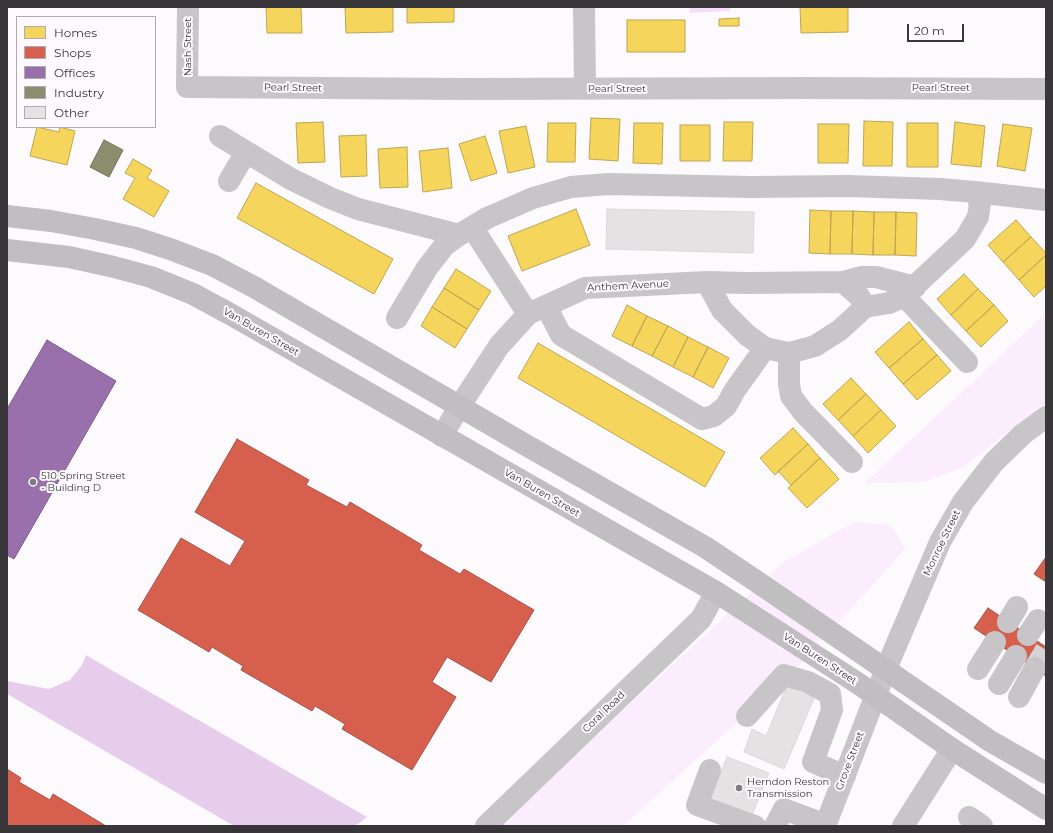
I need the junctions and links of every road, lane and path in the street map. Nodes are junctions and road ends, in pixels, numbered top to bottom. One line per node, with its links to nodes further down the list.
1 (188, 7): 3 (street, Nash Street)
2 (584, 7): 4 (street)
3 (188, 87): 4 (street, Pearl Street)
4 (585, 89): 5 (street, Pearl Street)
5 (1046, 89)
6 (220, 136): 7 (street)
7 (246, 152): 8 (street); 13 (street)
8 (230, 181)
9 (975, 192): 10 (street); 13 (street); 17 (street)
10 (1039, 200): 11 (street)
11 (1046, 215)
12 (7, 216): 24 (main road)
13 (466, 231): 19 (street); 20 (street)
14 (7, 250): 26 (main road, Van Buren Street)
15 (707, 282): 16 (street, Anthem Avenue); 19 (street, Anthem Avenue); 21 (street)
16 (843, 282): 17 (street, Anthem Avenue); 18 (street)
17 (910, 291): 18 (street); 23 (street)
18 (865, 308): 22 (street)
19 (537, 310): 21 (street); 24 (street, Anthem Avenue)
20 (397, 318)
21 (765, 348): 22 (street)
22 (789, 353): 27 (street)
23 (967, 362)
24 (459, 407): 26 (street, Anthem Avenue); 33 (main road)
25 (1046, 417): 33 (street, Monroe Street)
26 (442, 436): 28 (main road, Van Buren Street)
27 (852, 462)
28 (716, 592): 31 (main road, Van Buren Street); 46 (street, Coral Road)
29 (995, 642): 34 (street)
30 (1016, 656): 36 (street)
31 (820, 659): 35 (street); 37 (main road, Van Buren Street)
32 (1035, 668): 38 (street)
33 (886, 669): 37 (street, Monroe Street); 42 (main road)
34 (978, 669)
35 (808, 682): 39 (street); 43 (street)
36 (999, 684)
37 (876, 695): 40 (main road, Van Buren Street); 43 (street, Grove Street)
38 (1019, 697)
39 (747, 716)
40 (952, 749): 44 (main road, Van Buren Street); 49 (street)
41 (710, 770): 47 (street)
42 (1046, 773)
43 (844, 776): 45 (street, Grove Street)
44 (1046, 809)
45 (826, 825): 48 (street)
46 (486, 826)
47 (755, 826)
48 (775, 826)
49 (903, 826)

